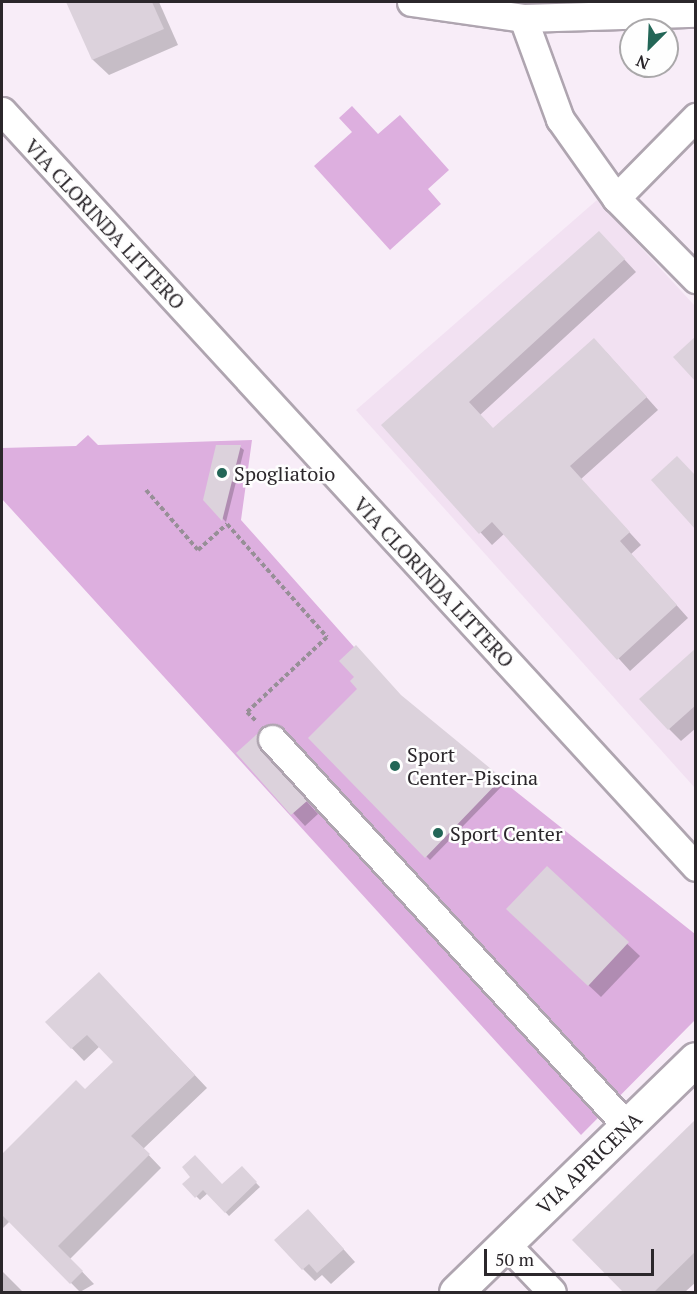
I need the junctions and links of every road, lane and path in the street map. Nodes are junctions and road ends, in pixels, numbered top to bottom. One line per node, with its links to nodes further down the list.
1 (411, 2): 3 (street)
2 (696, 13): 3 (street)
3 (523, 18): 6 (street)
4 (2, 111): 10 (street, VIA CLORINDA LITTERO)
5 (696, 117): 6 (street)
6 (616, 198): 7 (street)
7 (696, 279)
8 (146, 490): 9 (path)
9 (272, 739): 12 (street)
10 (696, 867)
11 (696, 1059): 12 (main road, VIA APRICENA)
12 (627, 1126): 13 (main road, VIA APRICENA)
13 (506, 1244): 14 (main road, VIA APRICENA); 15 (street)
14 (456, 1293)
15 (552, 1293)

